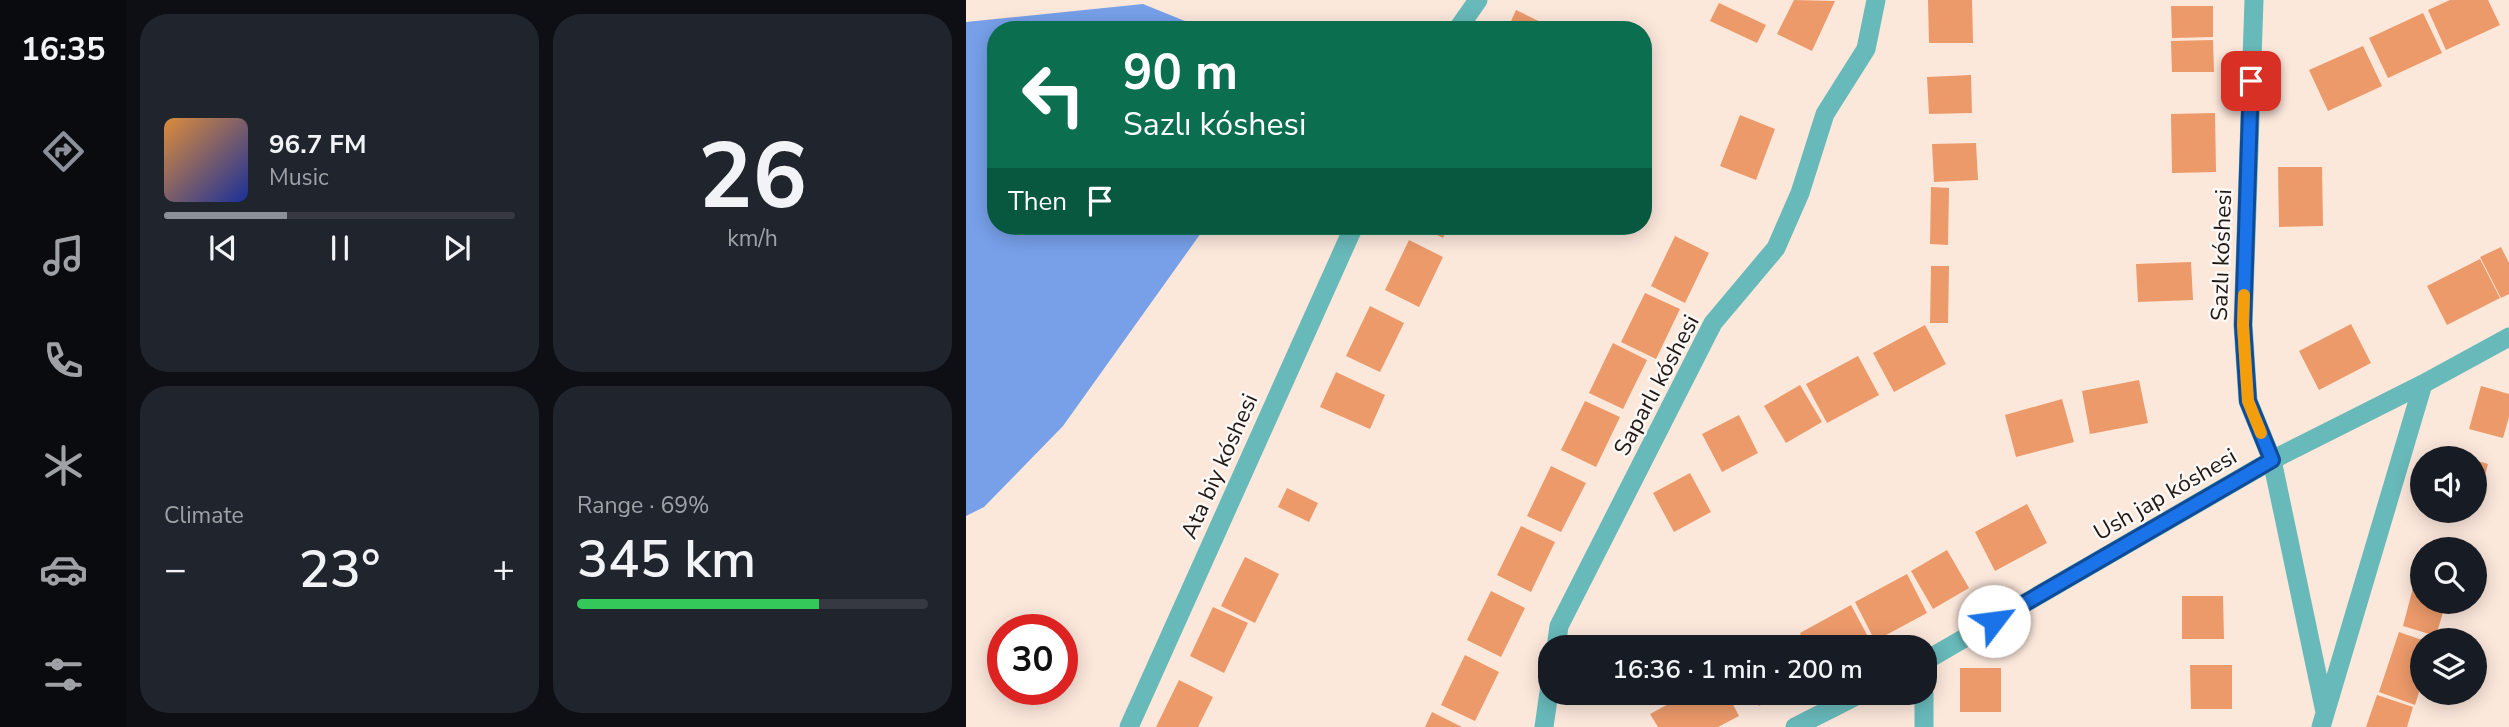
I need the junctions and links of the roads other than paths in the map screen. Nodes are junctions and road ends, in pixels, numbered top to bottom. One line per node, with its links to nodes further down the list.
1 (1478, 0): 4 (street)
2 (1876, 0): 9 (street, Saparlı kóshesi)
3 (2254, 0): 8 (street, Sazlı kóshesi)
4 (1463, 21)
5 (1350, 235): 15 (street, Ata biy kóshesi)
6 (2509, 337): 7 (street, Ush jap kóshesi)
7 (2423, 384): 8 (street, Ush jap kóshesi); 14 (street, Sazlı kóshesi)
8 (2272, 460): 10 (street, Ush jap kóshesi); 14 (street, Sazlı kóshesi)
9 (1558, 635)
10 (1937, 654)
11 (1547, 705): 16 (street)
12 (1839, 705): 17 (street)
13 (1924, 705): 18 (street)
14 (2323, 719)
15 (1129, 727)
16 (1544, 727)
17 (1796, 727)
18 (1924, 727)

